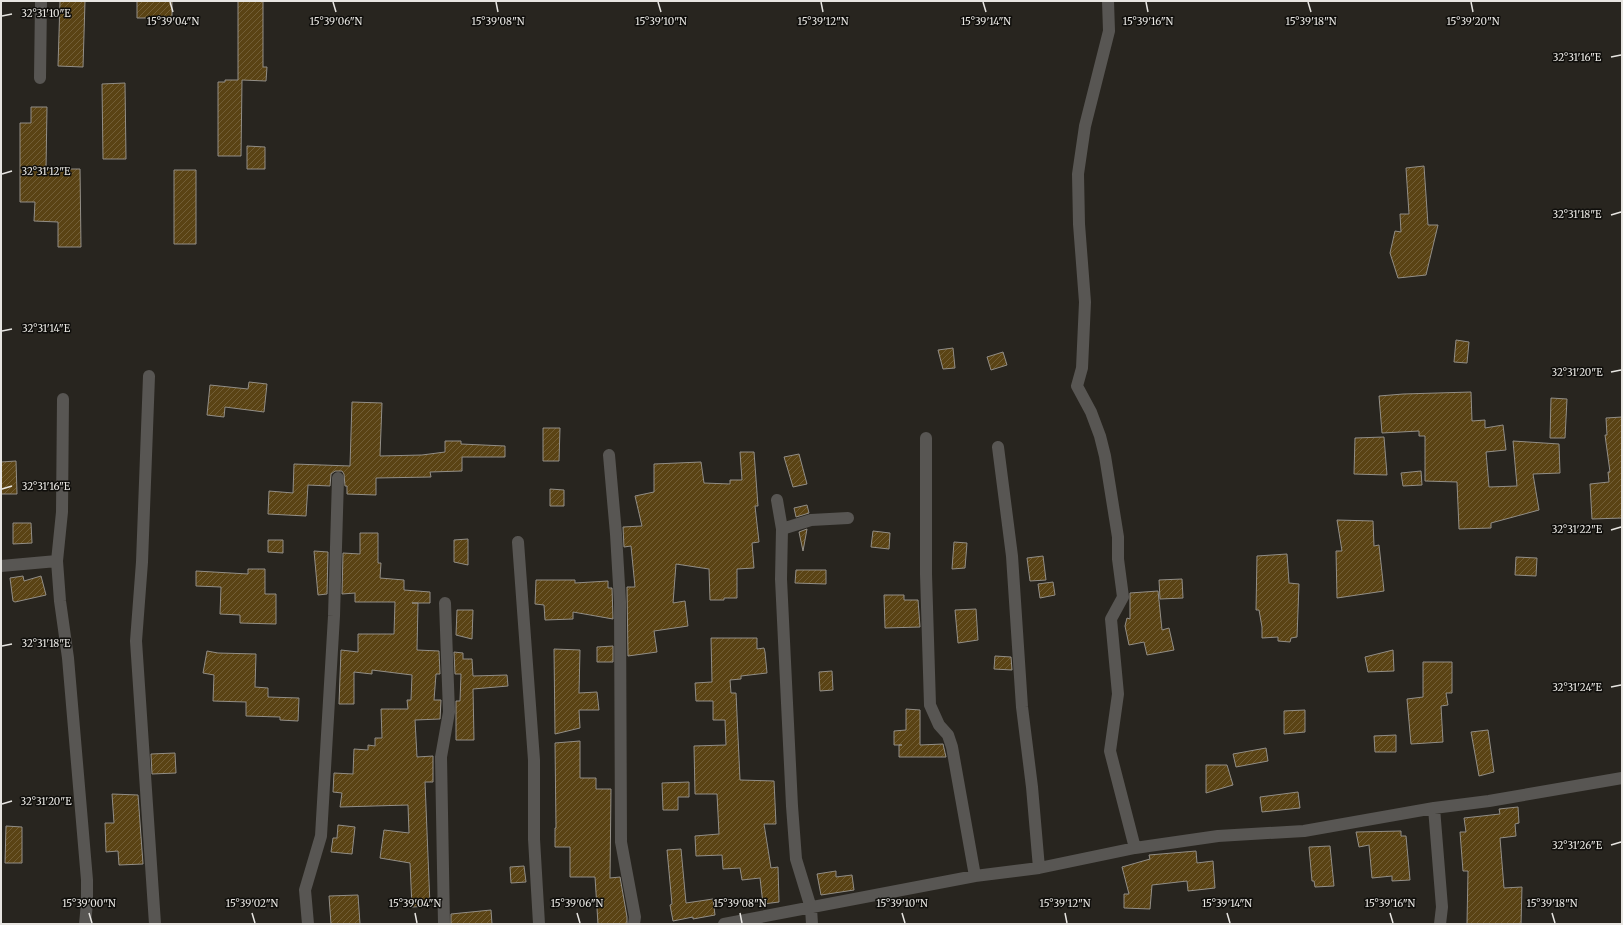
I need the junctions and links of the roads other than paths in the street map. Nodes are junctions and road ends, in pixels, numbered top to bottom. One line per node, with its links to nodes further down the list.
1 (42, 1): 3 (street)
2 (1108, 1): 19 (street)
3 (40, 78)
4 (149, 376): 24 (street)
5 (62, 399): 14 (street)
6 (926, 438): 21 (street)
7 (998, 447): 20 (street)
8 (609, 456): 28 (street)
9 (338, 478): 25 (street)
10 (777, 500): 12 (street)
11 (848, 518): 12 (street)
12 (782, 529): 22 (street)
13 (518, 542): 27 (street)
14 (57, 562): 15 (street); 23 (street)
15 (1, 566)
16 (445, 603): 26 (street)
17 (1622, 778): 18 (street)
18 (1434, 808): 19 (street); 31 (street)
19 (1135, 848): 20 (street)
20 (1039, 868): 21 (street)
21 (975, 876): 22 (street)
22 (811, 908): 29 (street); 30 (street)
23 (84, 924)
24 (155, 924)
25 (308, 924)
26 (444, 924)
27 (538, 924)
28 (634, 924)
29 (724, 924)
30 (812, 924)
31 (1440, 924)

